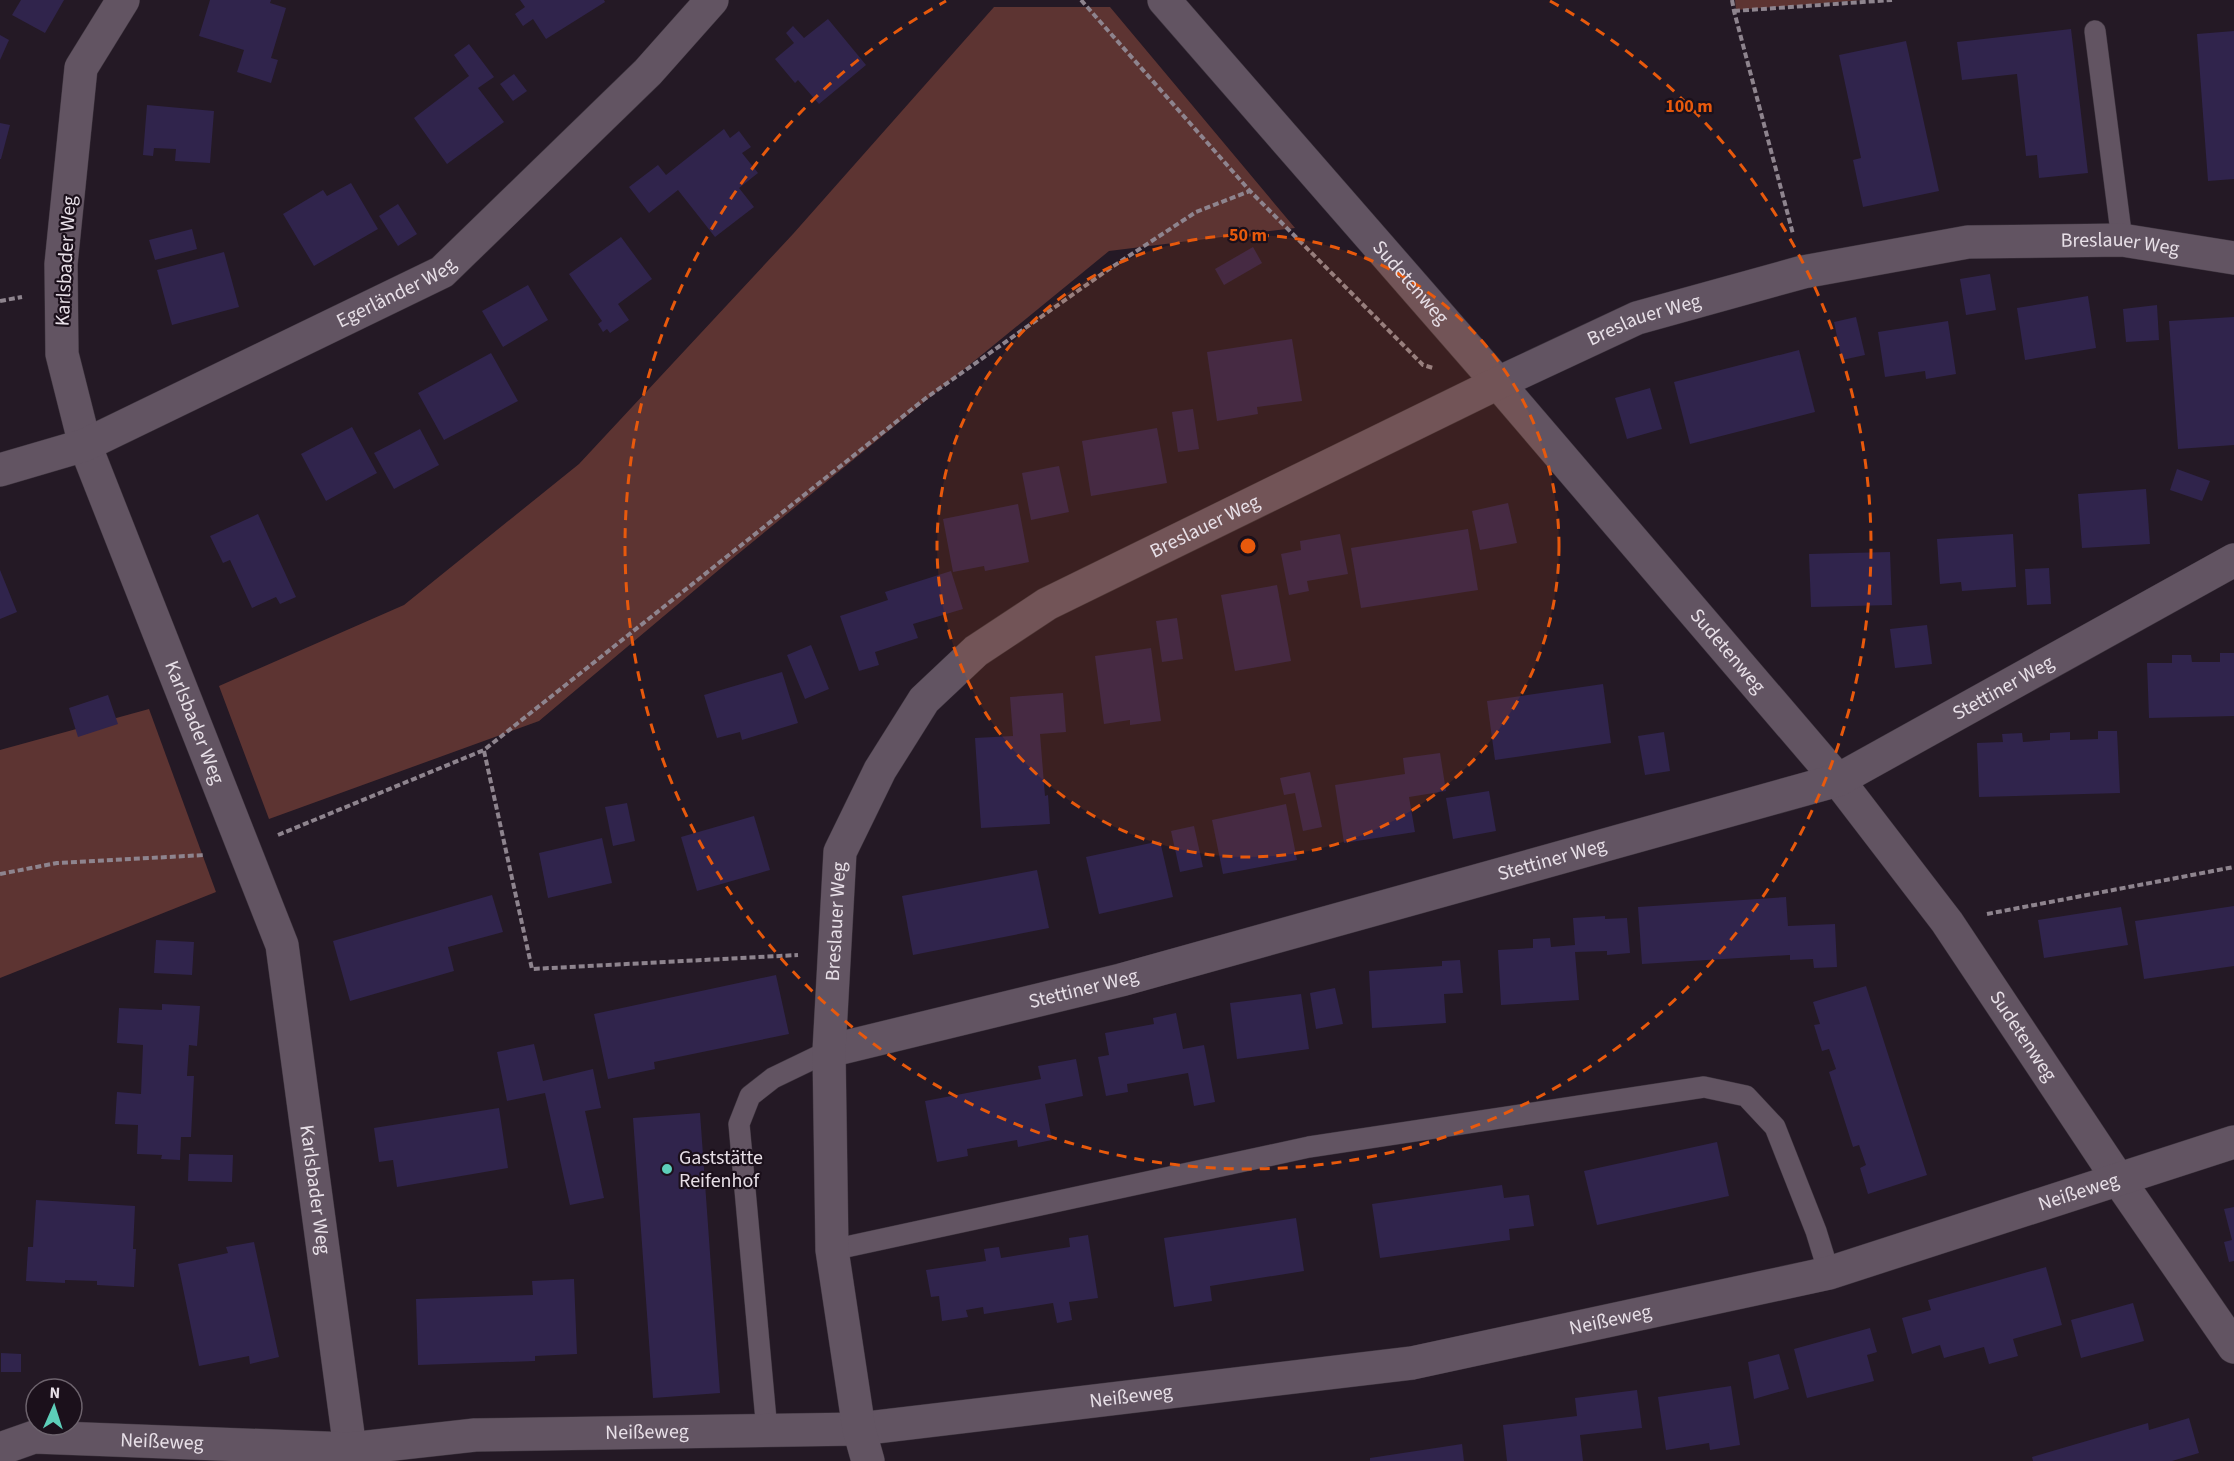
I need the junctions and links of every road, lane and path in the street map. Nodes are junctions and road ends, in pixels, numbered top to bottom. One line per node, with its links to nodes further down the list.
1 (123, 0): 15 (street, Karlsbader Weg)
2 (712, 0): 15 (street, Egerländer Weg)
3 (1081, 0): 9 (path)
4 (1164, 0): 14 (street, Sudetenweg)
5 (1732, 0): 7 (path)
6 (1892, 0): 7 (path)
7 (1734, 12): 12 (path)
8 (2095, 31): 10 (lane)
9 (1250, 191): 13 (path); 18 (path)
10 (2122, 240): 11 (street, Breslauer Weg); 12 (street, Breslauer Weg)
11 (2234, 258)
12 (1803, 272): 14 (street, Breslauer Weg)
13 (1434, 368)
14 (1498, 383): 19 (street, Sudetenweg); 24 (street, Breslauer Weg)
15 (85, 445): 16 (street, Egerländer Weg); 20 (street, Karlsbader Weg)
16 (0, 470)
17 (2234, 560): 19 (street, Stettiner Weg)
18 (484, 750): 20 (path); 24 (path)
19 (1838, 780): 23 (street, Sudetenweg); 25 (street, Stettiner Weg)
20 (245, 849): 22 (path); 34 (street, Karlsbader Weg)
21 (2234, 867): 23 (path)
22 (0, 874)
23 (1947, 922): 27 (street, Sudetenweg)
24 (835, 953): 25 (street, Breslauer Weg)
25 (830, 1051): 28 (street, Breslauer Weg); 32 (lane)
26 (2234, 1142): 27 (street, Neißeweg)
27 (2118, 1179): 29 (street, Neißeweg); 30 (street, Sudetenweg)
28 (832, 1250): 29 (lane); 31 (street, Breslauer Weg)
29 (1828, 1273): 31 (street, Neißeweg)
30 (2234, 1347)
31 (859, 1429): 32 (street, Neißeweg); 35 (street, Breslauer Weg)
32 (767, 1431): 34 (street, Neißeweg)
33 (0, 1449): 34 (street, Neißeweg)
34 (350, 1455)
35 (868, 1461)

